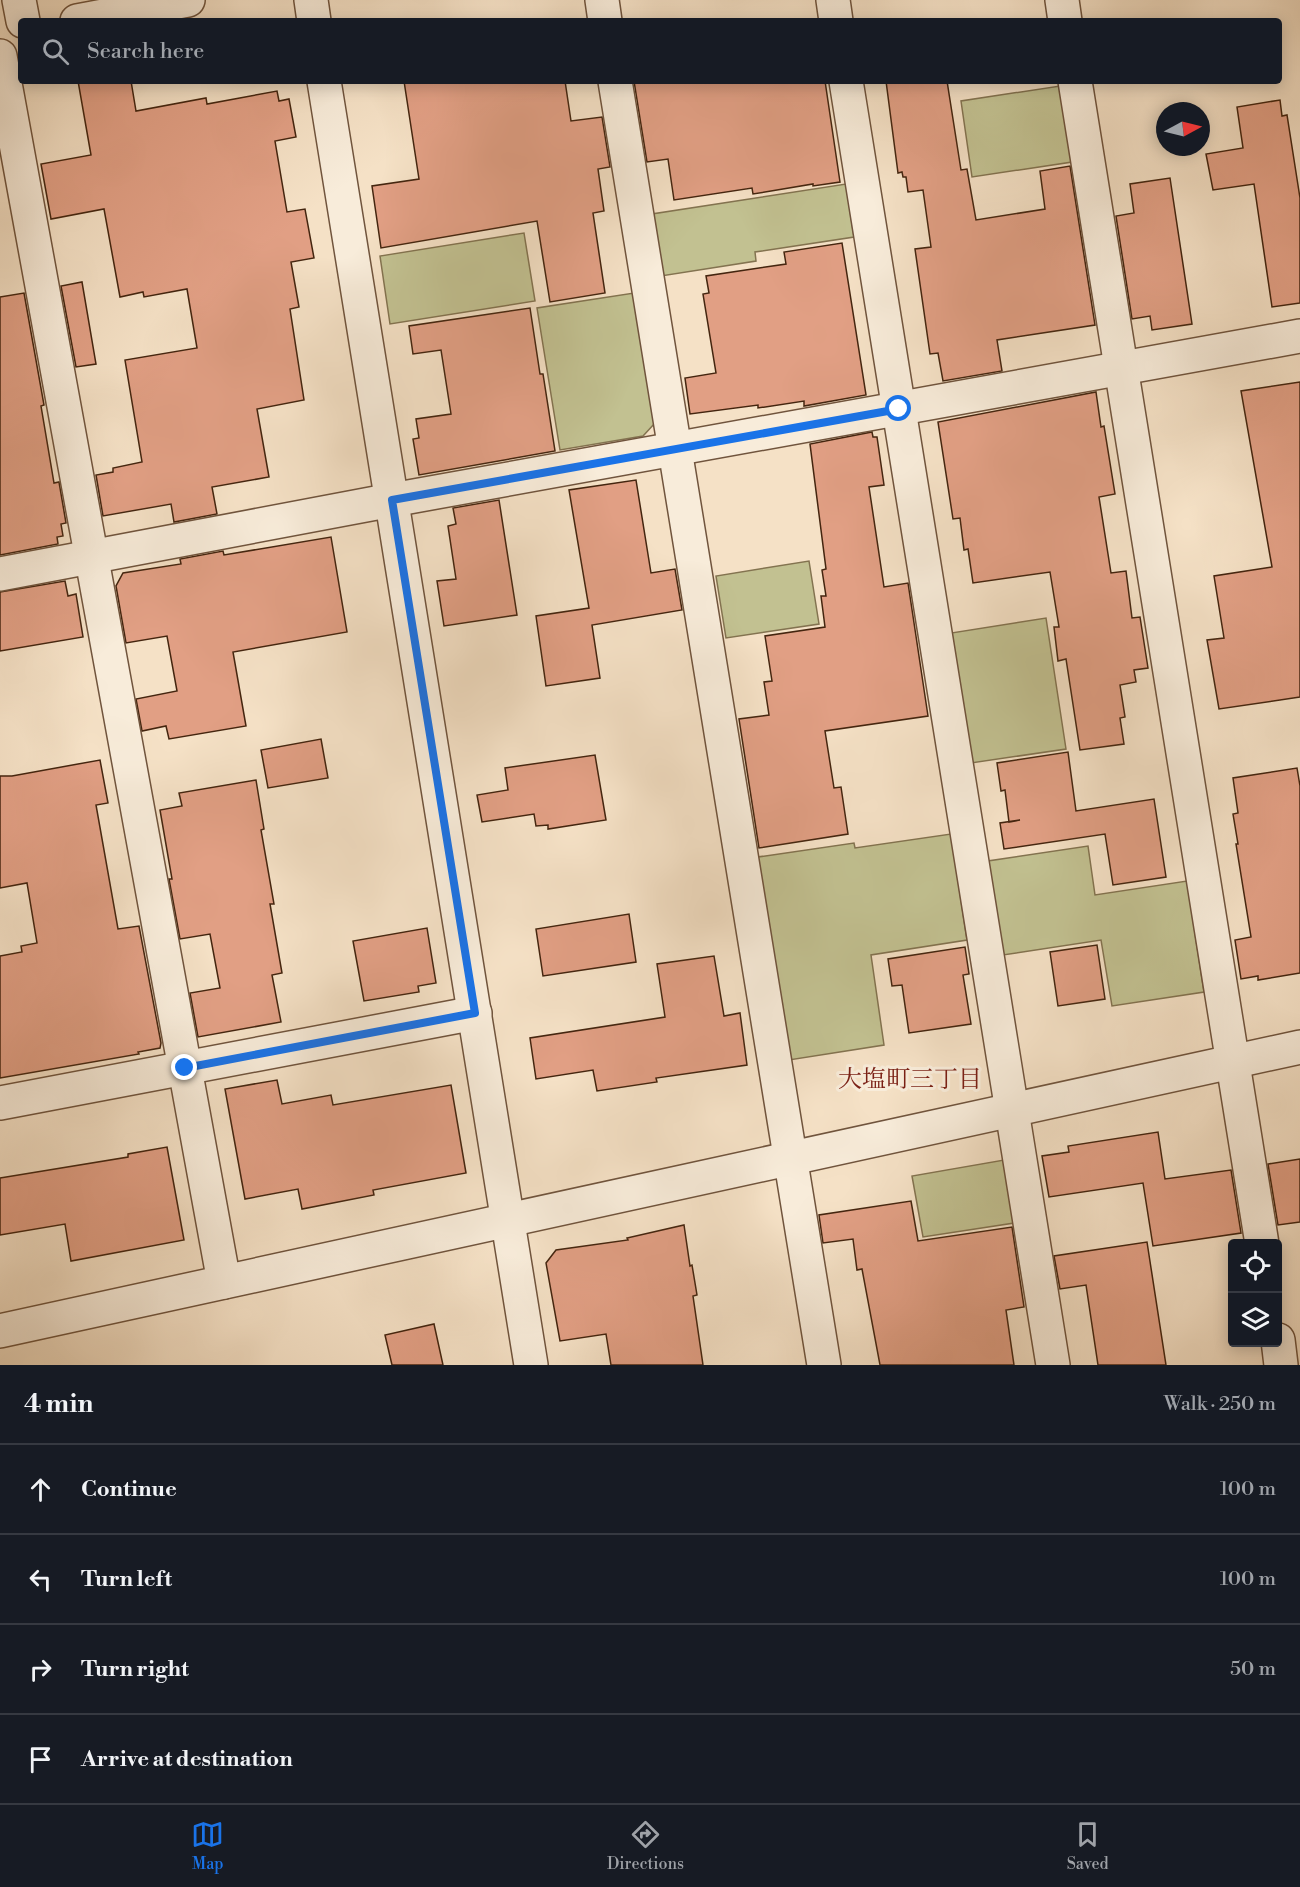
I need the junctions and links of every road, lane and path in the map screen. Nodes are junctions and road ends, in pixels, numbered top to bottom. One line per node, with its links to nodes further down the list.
1 (19, 0): 7 (street)
2 (188, 0): 8 (street)
3 (311, 0): 9 (street)
4 (602, 0): 10 (street)
5 (832, 0): 11 (street)
6 (1062, 0): 12 (street)
7 (22, 18)
8 (93, 18)
9 (314, 18)
10 (605, 18)
11 (835, 18)
12 (1065, 18)
13 (18, 32): 14 (street)
14 (0, 35)
15 (0, 56): 25 (street)
16 (324, 84): 24 (street)
17 (615, 84): 23 (street)
18 (846, 84): 22 (street)
19 (1075, 84): 21 (street)
20 (1300, 336): 21 (street)
21 (1121, 369): 22 (street); 29 (street)
22 (899, 409): 23 (street); 32 (street)
23 (675, 449): 24 (street); 33 (street)
24 (392, 500): 25 (street); 27 (street)
25 (91, 556): 26 (street); 30 (street)
26 (0, 573)
27 (475, 1013): 30 (street); 34 (street)
28 (1300, 1047): 29 (street)
29 (1234, 1062): 32 (street); 35 (street)
30 (185, 1068): 31 (street); 36 (street)
31 (0, 1103)
32 (1013, 1110): 33 (street); 41 (street)
33 (791, 1158): 34 (street); 40 (street)
34 (508, 1220): 36 (street); 39 (street)
35 (1261, 1239)
36 (224, 1282): 37 (street)
37 (0, 1331)
38 (1279, 1347): 42 (street)
39 (531, 1365)
40 (824, 1365)
41 (1053, 1365)
42 (1281, 1365)

